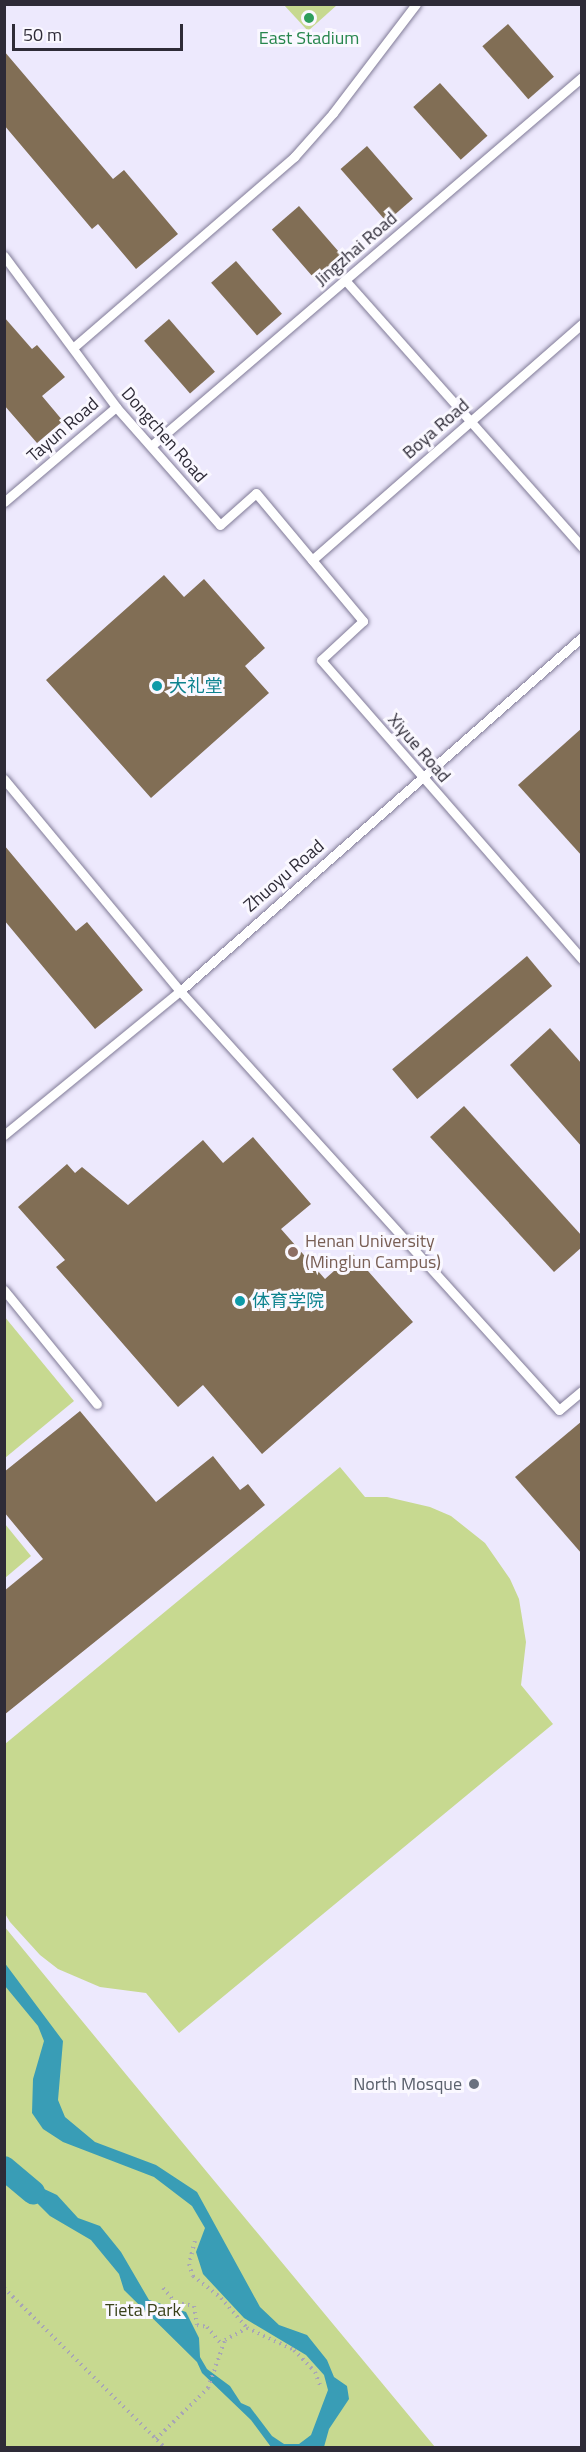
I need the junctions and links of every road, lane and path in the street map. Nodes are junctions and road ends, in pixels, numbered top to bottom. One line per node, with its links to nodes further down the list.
1 (416, 4): 6 (lane)
2 (582, 77): 4 (lane, Jingzhai Road)
3 (4, 256): 6 (lane, Dongchen Road)
4 (345, 280): 8 (lane); 9 (lane, Jingzhai Road)
5 (582, 324): 8 (lane, Boya Road)
6 (74, 347): 7 (lane, Dongchen Road)
7 (116, 407): 9 (lane, Dongchen Road); 10 (lane, Tayun Road)
8 (470, 421): 11 (lane); 12 (lane, Boya Road)
9 (152, 446): 12 (lane, Dongchen Road)
10 (4, 502)
11 (582, 547)
12 (312, 560): 14 (lane, Xiyue Road)
13 (582, 637): 14 (lane, Zhuoyu Road)
14 (422, 777): 16 (lane, Xiyue Road); 17 (lane, Zhuoyu Road)
15 (4, 779): 17 (lane)
16 (582, 959)
17 (180, 991): 18 (lane, Zhuoyu Road); 20 (lane)
18 (4, 1135)
19 (4, 1290): 21 (lane)
20 (582, 1391)
21 (97, 1404)
22 (195, 2241): 25 (path)
23 (4, 2288): 28 (path)
24 (163, 2288): 26 (path)
25 (247, 2328): 26 (path); 27 (path)
26 (222, 2345): 28 (path)
27 (321, 2388)
28 (156, 2439): 29 (path)
29 (165, 2448)

